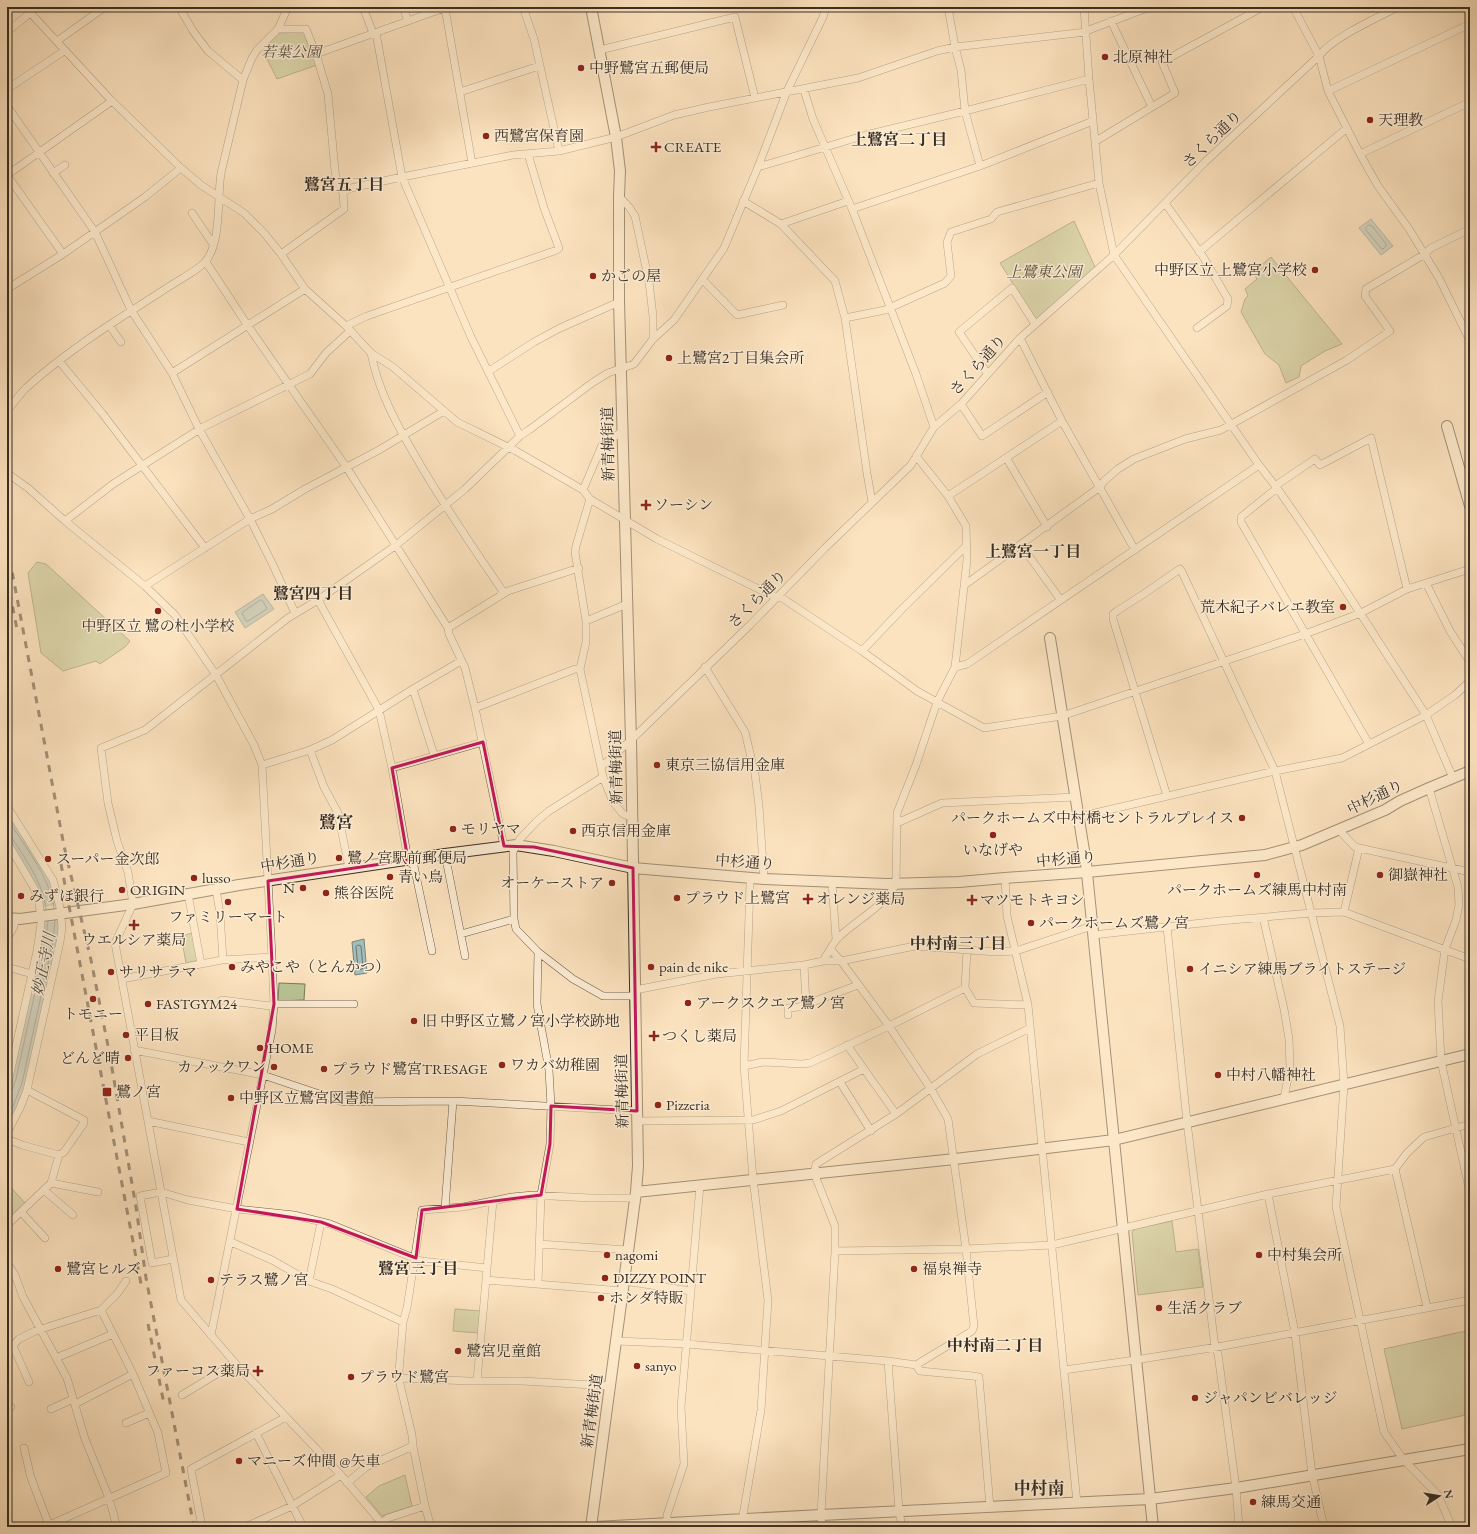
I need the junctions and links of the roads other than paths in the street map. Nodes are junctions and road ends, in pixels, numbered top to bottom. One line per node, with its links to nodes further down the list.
1 (25, 7): 17 (street)
2 (105, 7): 25 (street)
3 (179, 7): 33 (street)
4 (362, 7): 24 (street)
5 (403, 7): 18 (street)
6 (446, 7): 18 (street); 37 (street)
7 (523, 7): 31 (street)
8 (591, 7): 28 (main road, 新青梅街道)
9 (826, 7): 38 (street)
10 (948, 7): 26 (street)
11 (1084, 7): 23 (street)
12 (1150, 7): 19 (street)
13 (1263, 7): 43 (street)
14 (1292, 7): 30 (street)
15 (1398, 7): 30 (street, さくら通り)
16 (286, 9): 21 (street)
17 (30, 13): 22 (street); 25 (street)
18 (408, 21): 24 (street)
19 (1111, 21): 23 (street); 43 (street)
20 (1470, 24): 36 (street)
21 (278, 29): 29 (street); 33 (street)
22 (7, 32)
23 (1086, 32): 26 (street); 32 (street)
24 (374, 33): 29 (street); 60 (street)
25 (57, 42): 27 (street)
26 (955, 47): 35 (street); 44 (street)
27 (64, 50): 34 (street); 40 (street)
28 (600, 50): 39 (street); 47 (main road, 新青梅街道)
29 (316, 54): 62 (street)
30 (1319, 56): 36 (street); 67 (street, さくら通り)
31 (540, 66): 37 (street); 50 (street)
32 (1089, 79): 44 (street); 45 (street)
33 (243, 80): 64 (street)
34 (7, 89)
35 (804, 90): 38 (street); 49 (street)
36 (1328, 91): 46 (street)
37 (460, 92): 54 (street)
38 (787, 92): 39 (street); 57 (street)
39 (755, 98): 47 (street)
40 (112, 102): 51 (street); 58 (street)
41 (1470, 102): 53 (street)
42 (7, 106): 51 (street)
43 (1152, 107): 48 (street)
44 (965, 111): 49 (street); 56 (street)
45 (1093, 121): 48 (street); 56 (street)
46 (1347, 128): 53 (street); 74 (street)
47 (616, 138): 50 (street); 63 (main road, 新青梅街道)
48 (1096, 141): 61 (street)
49 (825, 147): 57 (street); 66 (street)
50 (559, 151): 52 (street)
51 (39, 152): 59 (street); 75 (street)
52 (528, 154): 54 (street); 81 (street)
53 (1360, 154): 77 (street)
54 (472, 163): 60 (street)
55 (65, 165): 59 (street)
56 (980, 166): 68 (street)
57 (758, 167): 65 (street)
58 (181, 168): 64 (street); 72 (street)
59 (53, 173): 72 (street)
60 (402, 177): 62 (street); 81 (street)
61 (1098, 183): 78 (street); 86 (street)
62 (343, 192): 76 (street)
63 (619, 196): 84 (main road, 新青梅街道); 95 (street)
64 (220, 197): 73 (street); 76 (street)
65 (743, 201): 70 (street); 80 (street)
66 (848, 201): 68 (street); 70 (street)
67 (1165, 203): 74 (street); 78 (street, さくら通り)
68 (852, 209): 86 (street)
69 (192, 213): 73 (street)
70 (781, 224): 88 (street)
71 (1470, 229): 77 (street)
72 (94, 232): 75 (street); 87 (street)
73 (213, 244): 79 (street)
74 (1199, 252): 92 (street)
75 (63, 254): 82 (street)
76 (281, 254): 83 (street)
77 (1425, 254): 96 (street); 110 (street)
78 (1114, 255): 89 (street, さくら通り); 110 (street)
79 (206, 262): 87 (street); 91 (street)
80 (702, 279): 85 (street); 95 (street)
81 (449, 288): 93 (street); 101 (street)
82 (7, 289)
83 (305, 289): 91 (street); 93 (street)
84 (619, 302): 100 (main road, 新青梅街道); 101 (street)
85 (783, 306)
86 (890, 308): 88 (street); 112 (street)
87 (131, 310): 90 (street); 102 (street)
88 (845, 318): 129 (street)
89 (1035, 324): 94 (street, さくら通り); 103 (street)
90 (109, 325): 97 (street); 99 (street)
91 (248, 326): 102 (street); 104 (street)
92 (1197, 328)
93 (348, 329): 98 (street); 104 (street)
94 (1020, 338): 103 (street, さくら通り); 105 (street)
95 (653, 339): 100 (street)
96 (1470, 340)
97 (121, 342)
98 (372, 353): 108 (street); 115 (street)
99 (59, 361): 107 (street); 121 (street)
100 (622, 368): 114 (main road, 新青梅街道); 116 (street)
101 (489, 371): 116 (street)
102 (172, 373): 113 (street)
103 (987, 373): 106 (street, さくら通り)
104 (289, 385): 113 (street); 122 (street)
105 (1048, 392): 106 (street); 109 (street)
106 (960, 404): 112 (street, さくら通り)
107 (7, 411)
108 (444, 411): 115 (street); 117 (street)
109 (1062, 421): 119 (street); 124 (street)
110 (1232, 425): 120 (street); 124 (street)
111 (1447, 426): 130 (main road)
112 (934, 427): 118 (street, さくら通り)
113 (199, 430): 121 (street); 132 (street)
114 (623, 431): 126 (street); 133 (main road, 新青梅街道)
115 (404, 436): 122 (street); 131 (street)
116 (520, 436): 117 (street)
117 (508, 447): 126 (street); 131 (street)
118 (916, 456): 127 (street); 129 (street, さくら通り)
119 (1007, 459): 127 (street); 135 (street)
120 (1259, 465): 125 (street); 140 (street)
121 (142, 466): 134 (street); 139 (street)
122 (347, 468): 132 (street); 138 (street)
123 (7, 473): 134 (street)
124 (1100, 487): 135 (street); 140 (street)
125 (1276, 487): 146 (street); 153 (street); 156 (street)
126 (583, 490): 128 (street)
127 (948, 496): 136 (street)
128 (590, 499): 133 (street); 141 (street)
129 (872, 502): 148 (street, さくら通り)
130 (1470, 504)
131 (445, 506): 138 (street); 147 (street)
132 (250, 519): 139 (street); 152 (street)
133 (625, 519): 148 (street); 151 (main road, 新青梅街道)
134 (65, 521): 145 (street)
135 (1047, 527): 137 (street)
136 (967, 545): 144 (street); 158 (street)
137 (1021, 545): 144 (street); 149 (street)
138 (395, 546): 150 (street); 155 (street)
139 (204, 548): 145 (street)
140 (1135, 550): 149 (street)
141 (579, 568): 147 (street); 154 (street)
142 (1470, 569): 143 (street)
143 (1426, 583): 146 (street); 161 (street)
144 (966, 584): 163 (street)
145 (145, 586): 165 (street)
146 (1406, 589): 153 (street)
147 (504, 593): 155 (street)
148 (778, 597): 158 (street); 162 (street, さくら通り)
149 (1060, 599): 163 (street)
150 (318, 600): 152 (street); 171 (street)
151 (627, 604): 154 (street); 174 (main road, 新青梅街道)
152 (295, 613): 165 (street)
153 (1360, 613): 156 (street); 172 (street)
154 (586, 621): 164 (street)
155 (448, 628): 159 (street)
156 (1305, 634): 160 (street); 176 (street)
157 (1050, 638): 173 (main road)
158 (862, 651): 169 (street)
159 (462, 661): 167 (street); 170 (street)
160 (1224, 662): 168 (street); 168 (street); 182 (street)
161 (1470, 662)
162 (706, 667): 174 (street, さくら通り); 207 (street)
163 (955, 667): 169 (street)
164 (580, 669): 170 (street); 180 (street)
165 (216, 675): 179 (street); 214 (street)
166 (1470, 681): 172 (street)
167 (413, 689): 171 (street); 178 (street)
168 (1136, 691): 173 (street); 187 (street)
169 (937, 702): 173 (street); 192 (street)
170 (476, 708): 175 (street)
171 (379, 710): 177 (street); 181 (street)
172 (1426, 715): 176 (street); 185 (street)
173 (1062, 716): 188 (main road)
174 (631, 740): 180 (street, さくら通り); 190 (main road, 新青梅街道)
175 (483, 742): 178 (street); 196 (street)
176 (1369, 744): 182 (street)
177 (310, 750): 179 (street); 201 (street)
178 (434, 755): 181 (street)
179 (262, 765): 208 (street)
180 (601, 767): 184 (street)
181 (392, 768): 200 (street)
182 (1275, 771): 187 (street); 197 (street)
183 (1470, 771): 185 (main road, 中杉通り)
184 (603, 777): 190 (street); 195 (street)
185 (1453, 778): 186 (main road, 中杉通り)
186 (1429, 788): 193 (main road, 中杉通り); 203 (street)
187 (1166, 796): 191 (street)
188 (1075, 798): 191 (main road); 192 (street)
189 (7, 806): 218 (street)
190 (631, 816): 202 (main road, 新青梅街道)
191 (1078, 816): 204 (main road)
192 (897, 823): 211 (street)
193 (1340, 830): 197 (main road, 中杉通り); 198 (street)
194 (7, 842): 220 (street)
195 (516, 845): 196 (main road, 中杉通り); 202 (main road, 中杉通り); 221 (street)
196 (504, 846): 199 (main road, 中杉通り)
197 (1294, 848): 204 (main road, 中杉通り); 216 (street)
198 (1359, 848): 203 (street); 215 (street)
199 (445, 854): 200 (main road, 中杉通り); 224 (street)
200 (408, 860): 201 (main road, 中杉通り); 228 (street)
201 (349, 868): 208 (main road, 中杉通り)
202 (633, 868): 207 (main road, 中杉通り); 247 (main road, 新青梅街道)
203 (1452, 868): 205 (street); 227 (street)
204 (1087, 872): 206 (main road, 中杉通り); 223 (main road)
205 (1470, 872)
206 (1005, 878): 211 (main road, 中杉通り); 232 (street)
207 (764, 879): 209 (main road, 中杉通り)
208 (268, 881): 212 (main road, 中杉通り); 234 (street)
209 (832, 882): 211 (main road, 中杉通り); 226 (street)
210 (750, 884): 242 (street)
211 (896, 884): 226 (street)
212 (216, 889): 213 (main road, 中杉通り); 236 (street)
213 (188, 894): 214 (main road, 中杉通り); 239 (street)
214 (133, 904): 218 (main road, 中杉通り); 244 (street)
215 (1344, 912): 216 (street); 227 (street)
216 (1311, 913): 219 (street); 264 (street)
217 (9, 916): 220 (main road, 中杉通り); 225 (street)
218 (60, 916): 220 (main road, 中杉通り); 267 (street)
219 (1263, 917): 222 (street); 268 (street)
220 (42, 918): 243 (street)
221 (514, 919): 224 (street); 231 (street)
222 (1167, 927): 223 (street); 275 (street)
223 (1093, 931): 232 (street); 281 (main road)
224 (461, 934): 233 (street)
225 (7, 939)
226 (836, 939): 229 (street)
227 (1445, 949): 235 (street); 259 (street)
228 (432, 950)
229 (831, 950): 237 (street); 238 (street)
230 (967, 950): 232 (street); 238 (street); 246 (street)
231 (538, 952): 247 (street); 270 (street)
232 (1016, 952): 252 (street)
233 (465, 956)
234 (272, 957): 236 (street); 249 (street)
235 (1470, 959)
236 (223, 960): 239 (street)
237 (823, 961): 238 (street); 240 (street)
238 (841, 961): 245 (street)
239 (201, 964): 244 (street)
240 (804, 965): 242 (street); 251 (street)
241 (7, 967): 243 (street)
242 (746, 971): 247 (street); 260 (street)
243 (32, 974): 265 (street)
244 (122, 979): 257 (street)
245 (858, 985): 251 (street); 254 (street)
246 (965, 988): 252 (street); 254 (street)
247 (635, 993): 272 (main road, 新青梅街道)
248 (222, 1000): 249 (street)
249 (274, 1004): 250 (street); 262 (street)
250 (354, 1004)
251 (806, 1004): 253 (street)
252 (1028, 1005): 255 (street)
253 (788, 1015)
254 (889, 1026): 256 (street); 266 (street)
255 (1030, 1028): 266 (street); 283 (street)
256 (847, 1045): 260 (street); 261 (street)
257 (134, 1050): 262 (street); 273 (street)
258 (1470, 1054): 259 (main road)
259 (1442, 1061): 264 (main road); 277 (street)
260 (744, 1066): 274 (street)
261 (864, 1069): 263 (street); 271 (street)
262 (263, 1075): 269 (street); 282 (street)
263 (840, 1082): 274 (street); 278 (street)
264 (1344, 1084): 268 (main road); 289 (street)
265 (7, 1086)
266 (932, 1089): 271 (street); 285 (street)
267 (27, 1090): 279 (street); 284 (street)
268 (1284, 1098): 275 (main road)
269 (453, 1101): 270 (street); 300 (street)
270 (551, 1106): 272 (street); 297 (street)
271 (896, 1114): 278 (street)
272 (637, 1116): 274 (street); 298 (main road, 新青梅街道)
273 (148, 1121): 282 (street); 294 (street)
274 (748, 1121): 288 (street)
275 (1187, 1122): 281 (main road); 302 (street)
276 (1470, 1124): 277 (street)
277 (1456, 1129): 286 (street); 295 (street)
278 (871, 1131): 287 (street)
279 (7, 1133)
280 (7, 1139): 284 (street)
281 (1114, 1140): 283 (main road); 307 (main road)
282 (249, 1142): 301 (street)
283 (1041, 1149): 285 (main road); 311 (street)
284 (59, 1155): 290 (street)
285 (955, 1159): 287 (main road); 312 (street)
286 (1395, 1169): 289 (street); 326 (street)
287 (814, 1173): 288 (main road); 314 (street)
288 (753, 1179): 291 (main road); 338 (street)
289 (1337, 1181): 296 (street); 328 (street)
290 (51, 1183): 292 (street); 293 (street)
291 (700, 1185): 298 (main road); 324 (street)
292 (44, 1190): 303 (street); 304 (street)
293 (98, 1192)
294 (161, 1192): 301 (street); 316 (street); 316 (street)
295 (1470, 1193)
296 (1268, 1194): 302 (street); 331 (street)
297 (541, 1195): 298 (street); 299 (street); 310 (street)
298 (636, 1195): 313 (main road, 新青梅街道)
299 (493, 1201): 300 (street); 318 (street)
300 (445, 1208): 315 (street)
301 (237, 1209): 305 (street); 309 (street)
302 (1197, 1210): 307 (street); 337 (street)
303 (22, 1213): 306 (street); 308 (street)
304 (72, 1215)
305 (322, 1222): 315 (street); 319 (street)
306 (7, 1225)
307 (1122, 1229): 311 (street); 342 (main road)
308 (45, 1238)
309 (230, 1242): 319 (street); 333 (street)
310 (539, 1244): 313 (street); 322 (street)
311 (1052, 1245): 312 (street); 346 (street)
312 (966, 1249): 314 (street); 345 (street)
313 (628, 1250): 323 (main road, 新青梅街道)
314 (835, 1251): 340 (street)
315 (416, 1258): 318 (street); 329 (street)
316 (173, 1259): 333 (street)
317 (7, 1264): 330 (street)
318 (487, 1268): 320 (street)
319 (309, 1280): 329 (street)
320 (486, 1280): 322 (street); 349 (street)
321 (126, 1281): 327 (street)
322 (538, 1284): 323 (street)
323 (624, 1286): 324 (street); 334 (main road, 新青梅街道)
324 (692, 1291): 335 (street)
325 (1470, 1300): 326 (street)
326 (1427, 1307): 328 (street)
327 (101, 1310): 330 (street); 332 (street)
328 (1361, 1321): 331 (street); 362 (street)
329 (403, 1322): 348 (street)
330 (42, 1330): 336 (street); 341 (street)
331 (1295, 1333): 337 (street); 363 (street)
332 (113, 1334): 341 (street); 347 (street)
333 (211, 1335): 344 (street)
334 (617, 1341): 335 (street); 351 (main road, 新青梅街道)
335 (687, 1344): 338 (street); 375 (street)
336 (13, 1346): 339 (street); 350 (street)
337 (1215, 1347): 342 (street); 366 (street)
338 (765, 1351): 340 (street); 376 (street)
339 (7, 1352)
340 (830, 1356): 343 (street); 374 (street)
341 (56, 1358): 353 (street)
342 (1135, 1360): 346 (street); 368 (main road)
343 (888, 1361): 345 (street); 373 (street)
344 (235, 1363): 352 (street); 356 (street)
345 (916, 1365): 372 (street)
346 (1064, 1370): 369 (street)
347 (133, 1374): 353 (street); 355 (street)
348 (400, 1378): 349 (street); 359 (street)
349 (477, 1381): 351 (street)
350 (29, 1382)
351 (611, 1386): 385 (main road, 新青梅街道)
352 (182, 1395)
353 (74, 1402): 354 (street); 367 (street)
354 (51, 1409)
355 (149, 1413): 357 (street); 367 (street)
356 (286, 1417): 358 (street); 364 (street)
357 (126, 1423)
358 (256, 1433): 370 (street); 381 (street)
359 (413, 1446): 365 (street); 371 (street)
360 (24, 1448): 377 (street)
361 (1470, 1449): 362 (main road)
362 (1403, 1459): 363 (main road); 392 (street)
363 (1312, 1474): 366 (main road); 391 (street)
364 (341, 1475): 365 (street); 370 (street)
365 (347, 1483): 378 (street)
366 (1236, 1488): 368 (main road); 390 (street)
367 (109, 1498): 377 (street); 380 (street)
368 (1150, 1499): 369 (main road); 389 (main road)
369 (1077, 1503): 372 (main road)
370 (292, 1506): 382 (street); 383 (street)
371 (425, 1506): 378 (street); 384 (street)
372 (990, 1507): 373 (main road)
373 (899, 1511): 374 (main road); 388 (street)
374 (821, 1515): 376 (main road); 387 (street)
375 (666, 1523): 376 (main road); 379 (main road)
376 (741, 1523)
377 (47, 1526)
378 (381, 1526)
379 (626, 1526): 386 (main road)
380 (117, 1527)
381 (202, 1527)
382 (245, 1527)
383 (303, 1527)
384 (431, 1527)
385 (591, 1527)
386 (595, 1527)
387 (822, 1527)
388 (902, 1527)
389 (1153, 1527)
390 (1239, 1527)
391 (1324, 1527)
392 (1452, 1527)

